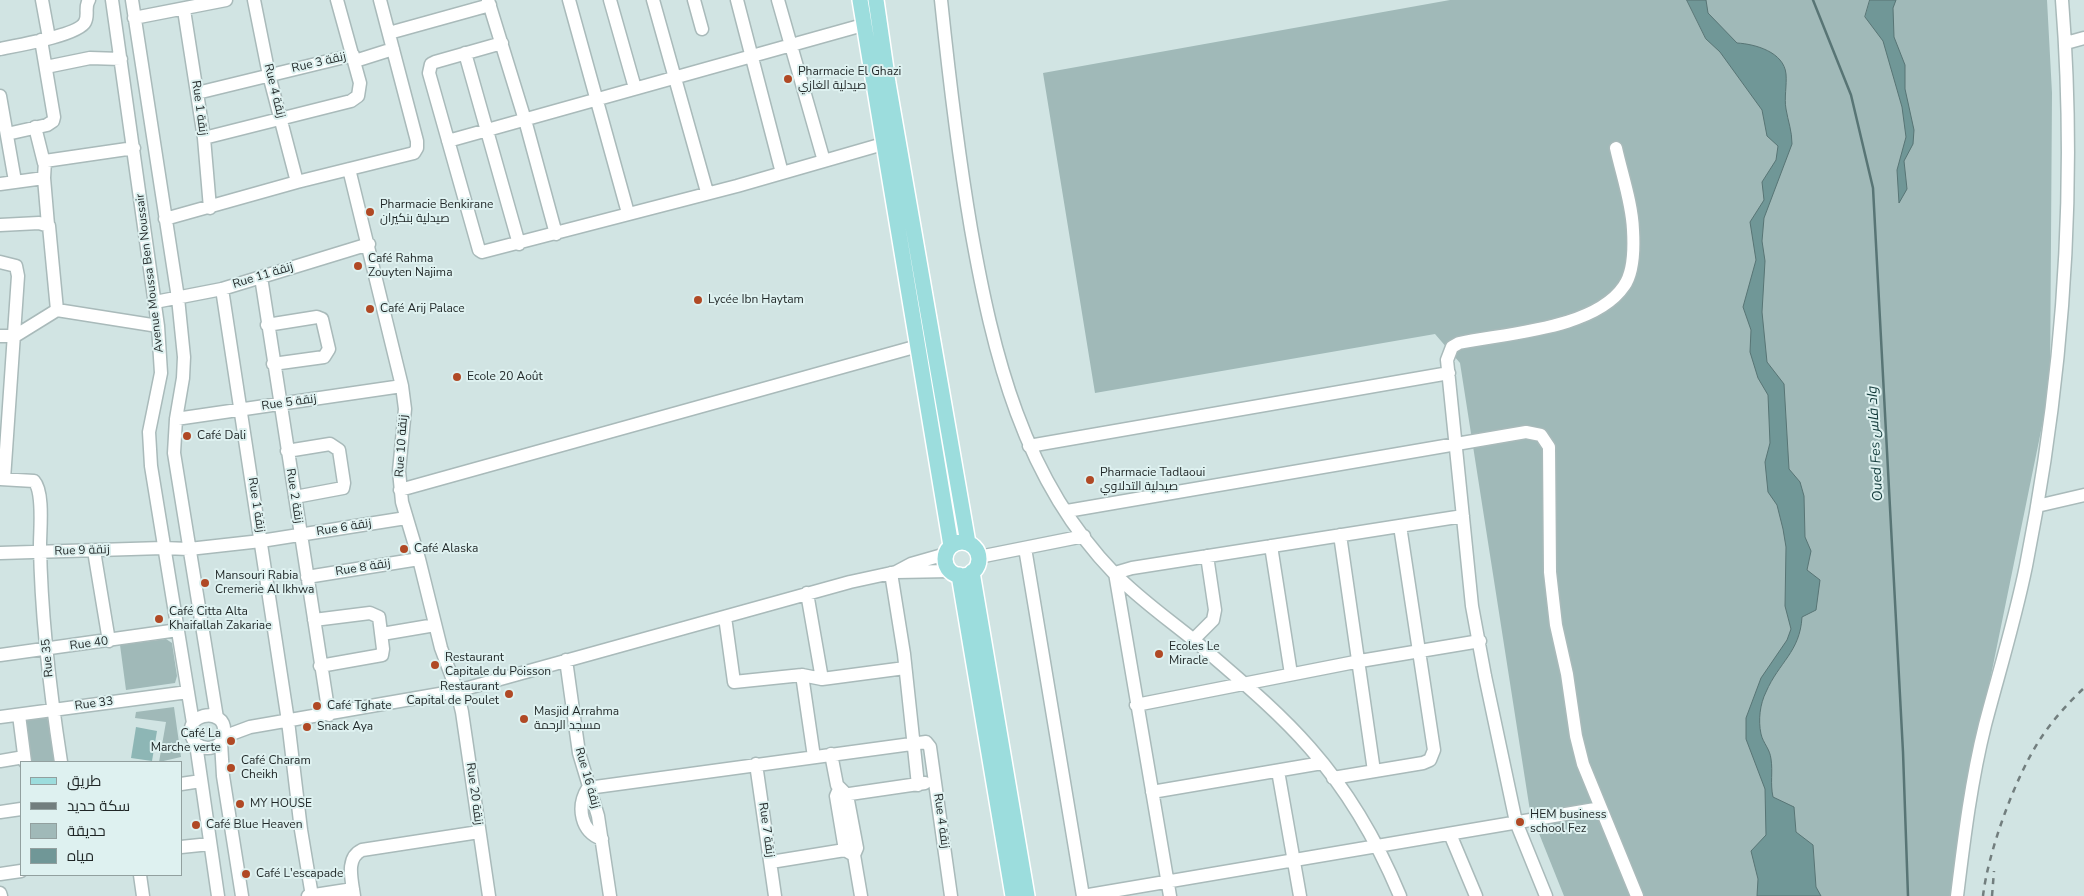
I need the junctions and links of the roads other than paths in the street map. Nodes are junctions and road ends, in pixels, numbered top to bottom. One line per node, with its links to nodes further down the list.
1 (42, 0): 26 (street)
2 (112, 0): 35 (street, Avenue Moussa Ben Noussair)
3 (132, 0): 21 (street, Avenue Moussa Ben Noussair)
4 (254, 0): 37 (street, Rue 4 زنقة)
5 (337, 0): 34 (street)
6 (380, 0): 24 (street)
7 (569, 0): 42 (street)
8 (610, 0): 39 (street)
9 (653, 0): 38 (street)
10 (694, 0): 23 (street)
11 (737, 0): 33 (street)
12 (778, 0): 29 (street)
13 (860, 0): 22 (main road)
14 (876, 0): 103 (main road)
15 (941, 0): 88 (street)
16 (2062, 0): 28 (street)
17 (218, 1): 20 (street)
18 (87, 2): 26 (street)
19 (489, 3): 24 (street); 27 (street)
20 (184, 10): 21 (street); 40 (street, Rue 1 زنقة)
21 (134, 18): 64 (street, Avenue Moussa Ben Noussair)
22 (863, 25): 29 (street); 50 (main road)
23 (702, 28)
24 (389, 33): 31 (street)
25 (2084, 38): 28 (street)
26 (45, 39): 30 (street); 36 (street)
27 (502, 43): 32 (street); 44 (street)
28 (2066, 44): 94 (street)
29 (791, 46): 33 (street); 53 (street)
30 (0, 49)
31 (393, 49): 34 (street, Rue 3 زنقة); 55 (street)
32 (465, 53): 46 (street); 49 (street)
33 (752, 56): 38 (street); 56 (street)
34 (354, 58): 37 (street, Rue 3 زنقة); 43 (street)
35 (120, 59): 36 (street); 51 (street, Avenue Moussa Ben Noussair)
36 (46, 67): 45 (street)
37 (269, 74): 40 (street, Rue 3 زنقة); 43 (street, Rue 4 زنقة)
38 (675, 77): 39 (street); 61 (street)
39 (635, 88): 42 (street)
40 (197, 93): 48 (street, Rue 1 زنقة)
41 (0, 96): 47 (street)
42 (597, 99): 44 (street); 63 (street)
43 (281, 120): 48 (street); 59 (street, Rue 4 زنقة)
44 (525, 120): 46 (street); 67 (street)
45 (35, 127): 47 (street); 54 (street)
46 (486, 130): 49 (street); 69 (street)
47 (7, 134): 58 (street)
48 (204, 138): 62 (street, Rue 1 زنقة)
49 (448, 141): 69 (street)
50 (883, 144): 53 (street); 80 (main road)
51 (134, 148): 54 (street); 74 (street, Avenue Moussa Ben Noussair)
52 (1616, 148): 82 (street)
53 (824, 161): 56 (street)
54 (44, 163): 57 (street)
55 (349, 169): 59 (street); 68 (street, Rue 10 زنقة)
56 (782, 173): 61 (street)
57 (44, 178): 58 (street); 66 (street)
58 (15, 181): 60 (street)
59 (297, 182): 62 (street)
60 (0, 184)
61 (707, 192): 63 (street)
62 (210, 208): 64 (street)
63 (628, 214): 67 (street)
64 (165, 219): 73 (street, Avenue Moussa Ben Noussair)
65 (0, 225): 66 (street)
66 (49, 231): 75 (street)
67 (556, 234): 69 (street)
68 (369, 244): 71 (street, Rue 11 زنقة); 83 (street, Rue 10 زنقة)
69 (520, 244)
70 (0, 262): 79 (street)
71 (261, 277): 72 (street, Rue 11 زنقة); 76 (street, Rue 2 زنقة)
72 (222, 289): 73 (street, Rue 11 زنقة); 85 (street, Rue 1 زنقة)
73 (178, 298): 74 (street, Rue 11 زنقة); 86 (street, Avenue Moussa Ben Noussair)
74 (155, 302): 77 (street, Avenue Moussa Ben Noussair)
75 (57, 310): 77 (street); 79 (street)
76 (267, 325): 81 (street, Rue 2 زنقة); 81 (street)
77 (158, 326): 105 (street, Avenue Moussa Ben Noussair)
78 (0, 336): 79 (street)
79 (15, 336): 90 (street)
80 (918, 346): 91 (street); 108 (main road)
81 (274, 364): 84 (street, Rue 2 زنقة)
82 (1449, 374): 87 (street); 88 (street)
83 (402, 386): 84 (street, Rue 5 زنقة); 91 (street, Rue 10 زنقة)
84 (280, 405): 85 (street, Rue 5 زنقة); 89 (street, Rue 2 زنقة)
85 (241, 410): 86 (street, Rue 5 زنقة); 102 (street, Rue 1 زنقة)
86 (176, 419): 107 (street, Avenue Moussa Ben Noussair)
87 (1456, 445): 95 (street); 96 (street); 170 (street)
88 (1029, 446): 95 (street)
89 (287, 451): 93 (street, Rue 2 زنقة); 93 (street)
90 (2, 479): 110 (street)
91 (400, 490): 97 (street, Rue 10 زنقة)
92 (2084, 495): 94 (street)
93 (295, 497): 99 (street, Rue 2 زنقة)
94 (2037, 506): 205 (street)
95 (1067, 511): 101 (street)
96 (1463, 516): 98 (street); 127 (street)
97 (406, 518): 99 (street, Rue 6 زنقة); 114 (street, Rue 10 زنقة)
98 (1400, 526): 100 (street); 129 (street)
99 (301, 534): 102 (street, Rue 6 زنقة); 118 (street, Rue 2 زنقة)
100 (1340, 535): 104 (street); 132 (street)
101 (1084, 536): 106 (street); 117 (street)
102 (262, 541): 107 (street, Rue 6 زنقة); 147 (street, Rue 1 زنقة)
103 (968, 543): 108 (main road); 113 (main road)
104 (1270, 546): 112 (street); 135 (street)
105 (164, 548): 107 (street, Rue 6 زنقة); 109 (street, Rue 9 زنقة); 123 (street, Avenue Moussa Ben Noussair)
106 (1025, 548): 113 (street); 185 (street)
107 (189, 549): 146 (street, Avenue Moussa Ben Noussair)
108 (948, 550): 115 (street); 116 (main road)
109 (94, 551): 110 (street, Rue 9 زنقة); 126 (street)
110 (40, 552): 111 (street, Rue 9 زنقة); 128 (street, Rue 35)
111 (0, 553)
112 (1207, 556): 117 (street); 125 (street)
113 (979, 557): 116 (main road)
114 (419, 559): 118 (street, Rue 8 زنقة); 122 (street, Rue 10 زنقة)
115 (893, 572): 116 (street); 119 (street); 134 (street)
116 (961, 573): 197 (main road); 198 (main road)
117 (1115, 574): 125 (street); 141 (street)
118 (307, 577): 121 (street, Rue 2 زنقة)
119 (807, 594): 120 (street); 137 (street)
120 (725, 617): 131 (street); 136 (street)
121 (314, 620): 124 (street); 133 (street, Rue 2 زنقة)
122 (435, 625): 124 (street); 140 (street, Rue 10 زنقة)
123 (178, 630): 126 (street, Rue 40); 139 (street, Avenue Moussa Ben Noussair)
124 (382, 634): 133 (street)
125 (1193, 640): 138 (street)
126 (109, 641): 128 (street, Rue 40)
127 (1480, 642): 129 (street); 173 (street)
128 (47, 650): 130 (street, Rue 40); 142 (street, Rue 35)
129 (1421, 651): 132 (street); 161 (street)
130 (0, 655)
131 (566, 660): 140 (street); 167 (street, Rue 16 زنقة)
132 (1360, 661): 135 (street); 161 (street)
133 (320, 666): 143 (street, Rue 2 زنقة)
134 (905, 668): 137 (street); 151 (street)
135 (1291, 674): 138 (street)
136 (802, 675): 137 (street); 154 (street)
137 (822, 679)
138 (1245, 684): 141 (street); 158 (street)
139 (188, 692): 142 (street, Rue 33); 148 (street, Avenue Moussa Ben Noussair)
140 (457, 692): 143 (street); 174 (street, Rue 20 زنقة)
141 (1136, 705): 168 (street)
142 (53, 710): 144 (street, Rue 33); 157 (street, Rue 35)
143 (329, 714): 147 (street)
144 (19, 715): 145 (street, Rue 33); 155 (street)
145 (0, 717)
146 (219, 720): 148 (street); 149 (street); 150 (street)
147 (288, 721): 149 (street); 191 (street)
148 (193, 724): 152 (street)
149 (250, 727): 150 (street)
150 (222, 740): 152 (street); 189 (street)
151 (912, 742): 153 (street); 164 (street, Rue 4 زنقة); 166 (street)
152 (196, 744): 163 (street)
153 (831, 754): 154 (street); 169 (street)
154 (814, 757): 159 (street)
155 (24, 760): 156 (street)
156 (0, 761)
157 (61, 761)
158 (1322, 763): 160 (street); 162 (street)
159 (756, 764): 167 (street); 181 (street, Rue 7 زنقة)
160 (1278, 771): 168 (street); 180 (street)
161 (1374, 771): 162 (street)
162 (1333, 778): 177 (street)
163 (201, 781): 165 (street); 176 (street)
164 (935, 781): 166 (street); 196 (street, Rue 4 زنقة)
165 (182, 784)
166 (918, 785): 169 (street)
167 (588, 788): 193 (street, Rue 16 زنقة)
168 (1152, 792): 185 (street)
169 (841, 793): 179 (street)
170 (1601, 808): 173 (street); 204 (street)
171 (20, 809): 172 (street)
172 (0, 812)
173 (1516, 822): 175 (street); 203 (street)
174 (479, 832): 186 (street); 192 (street, Rue 20 زنقة)
175 (1450, 834): 177 (street); 202 (street)
176 (210, 844): 178 (street); 188 (street)
177 (1377, 845): 180 (street); 201 (street)
178 (182, 847)
179 (852, 851): 181 (street); 195 (street)
180 (1293, 859): 185 (street); 200 (street)
181 (771, 862): 194 (street, Rue 7 زنقة)
182 (20, 871): 183 (street)
183 (0, 874)
184 (140, 876): 187 (street)
185 (1168, 880): 199 (street)
186 (354, 892): 191 (street)
187 (144, 896)
188 (218, 896)
189 (242, 896)
190 (308, 896): 191 (street)
191 (312, 896)
192 (489, 896)
193 (610, 896)
194 (775, 896)
195 (861, 896)
196 (951, 896)
197 (1013, 896)
198 (1028, 896)
199 (1170, 896)
200 (1300, 896)
201 (1400, 896)
202 (1476, 896)
203 (1546, 896)
204 (1637, 896)
205 (1957, 896)

